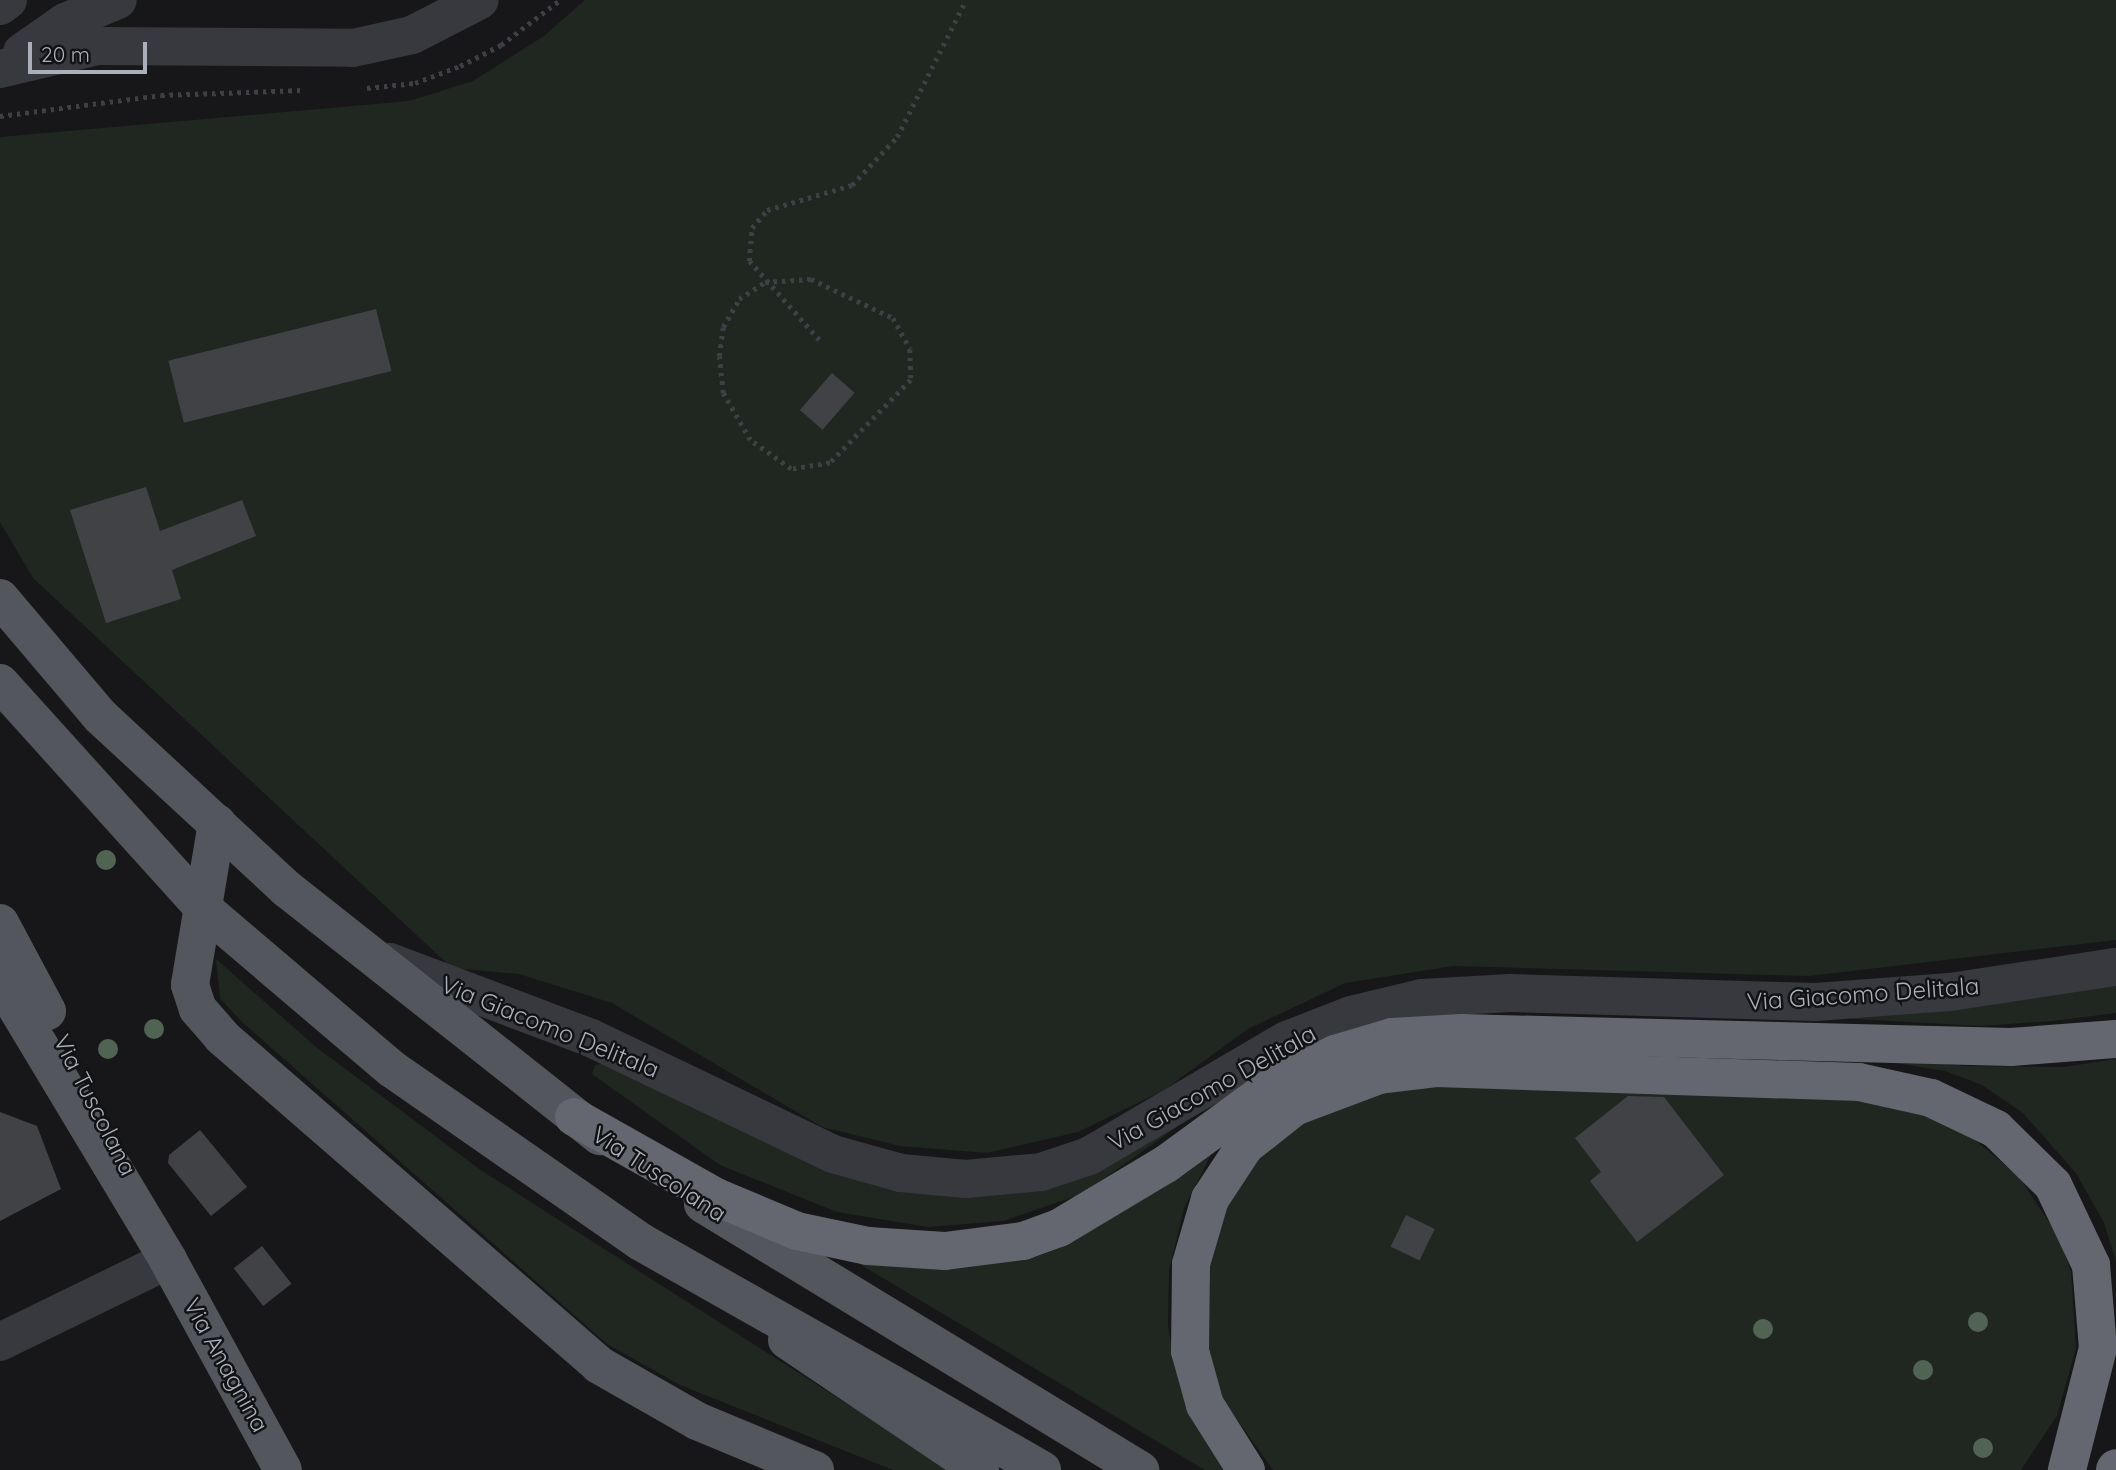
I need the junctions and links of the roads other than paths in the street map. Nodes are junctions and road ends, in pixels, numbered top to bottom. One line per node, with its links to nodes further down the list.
1 (8, 0): 4 (street)
2 (118, 0): 5 (street)
3 (480, 0): 5 (street)
4 (0, 6)
5 (0, 68)
6 (3, 604): 8 (main road, Via Tuscolana)
7 (0, 683): 16 (main road, bridge)
8 (217, 823): 10 (main road, Via Tuscolana); 19 (main road)
9 (0, 923): 15 (main road, Via Tuscolana)
10 (354, 944): 11 (street, Via Giacomo Delitala); 14 (main road, Via Tuscolana)
11 (2116, 967)
12 (0, 980): 15 (main road, Via Tuscolana)
13 (2116, 1039): 14 (highway)
14 (574, 1117): 22 (main road, Via Tuscolana)
15 (168, 1261): 17 (street); 18 (main road, Via Anagnina)
16 (717, 1288): 20 (main road); 21 (main road, bridge)
17 (0, 1342)
18 (283, 1470)
19 (815, 1470)
20 (980, 1470)
21 (1042, 1470)
22 (1140, 1470)
23 (1245, 1470): 24 (highway)
24 (2067, 1470)

